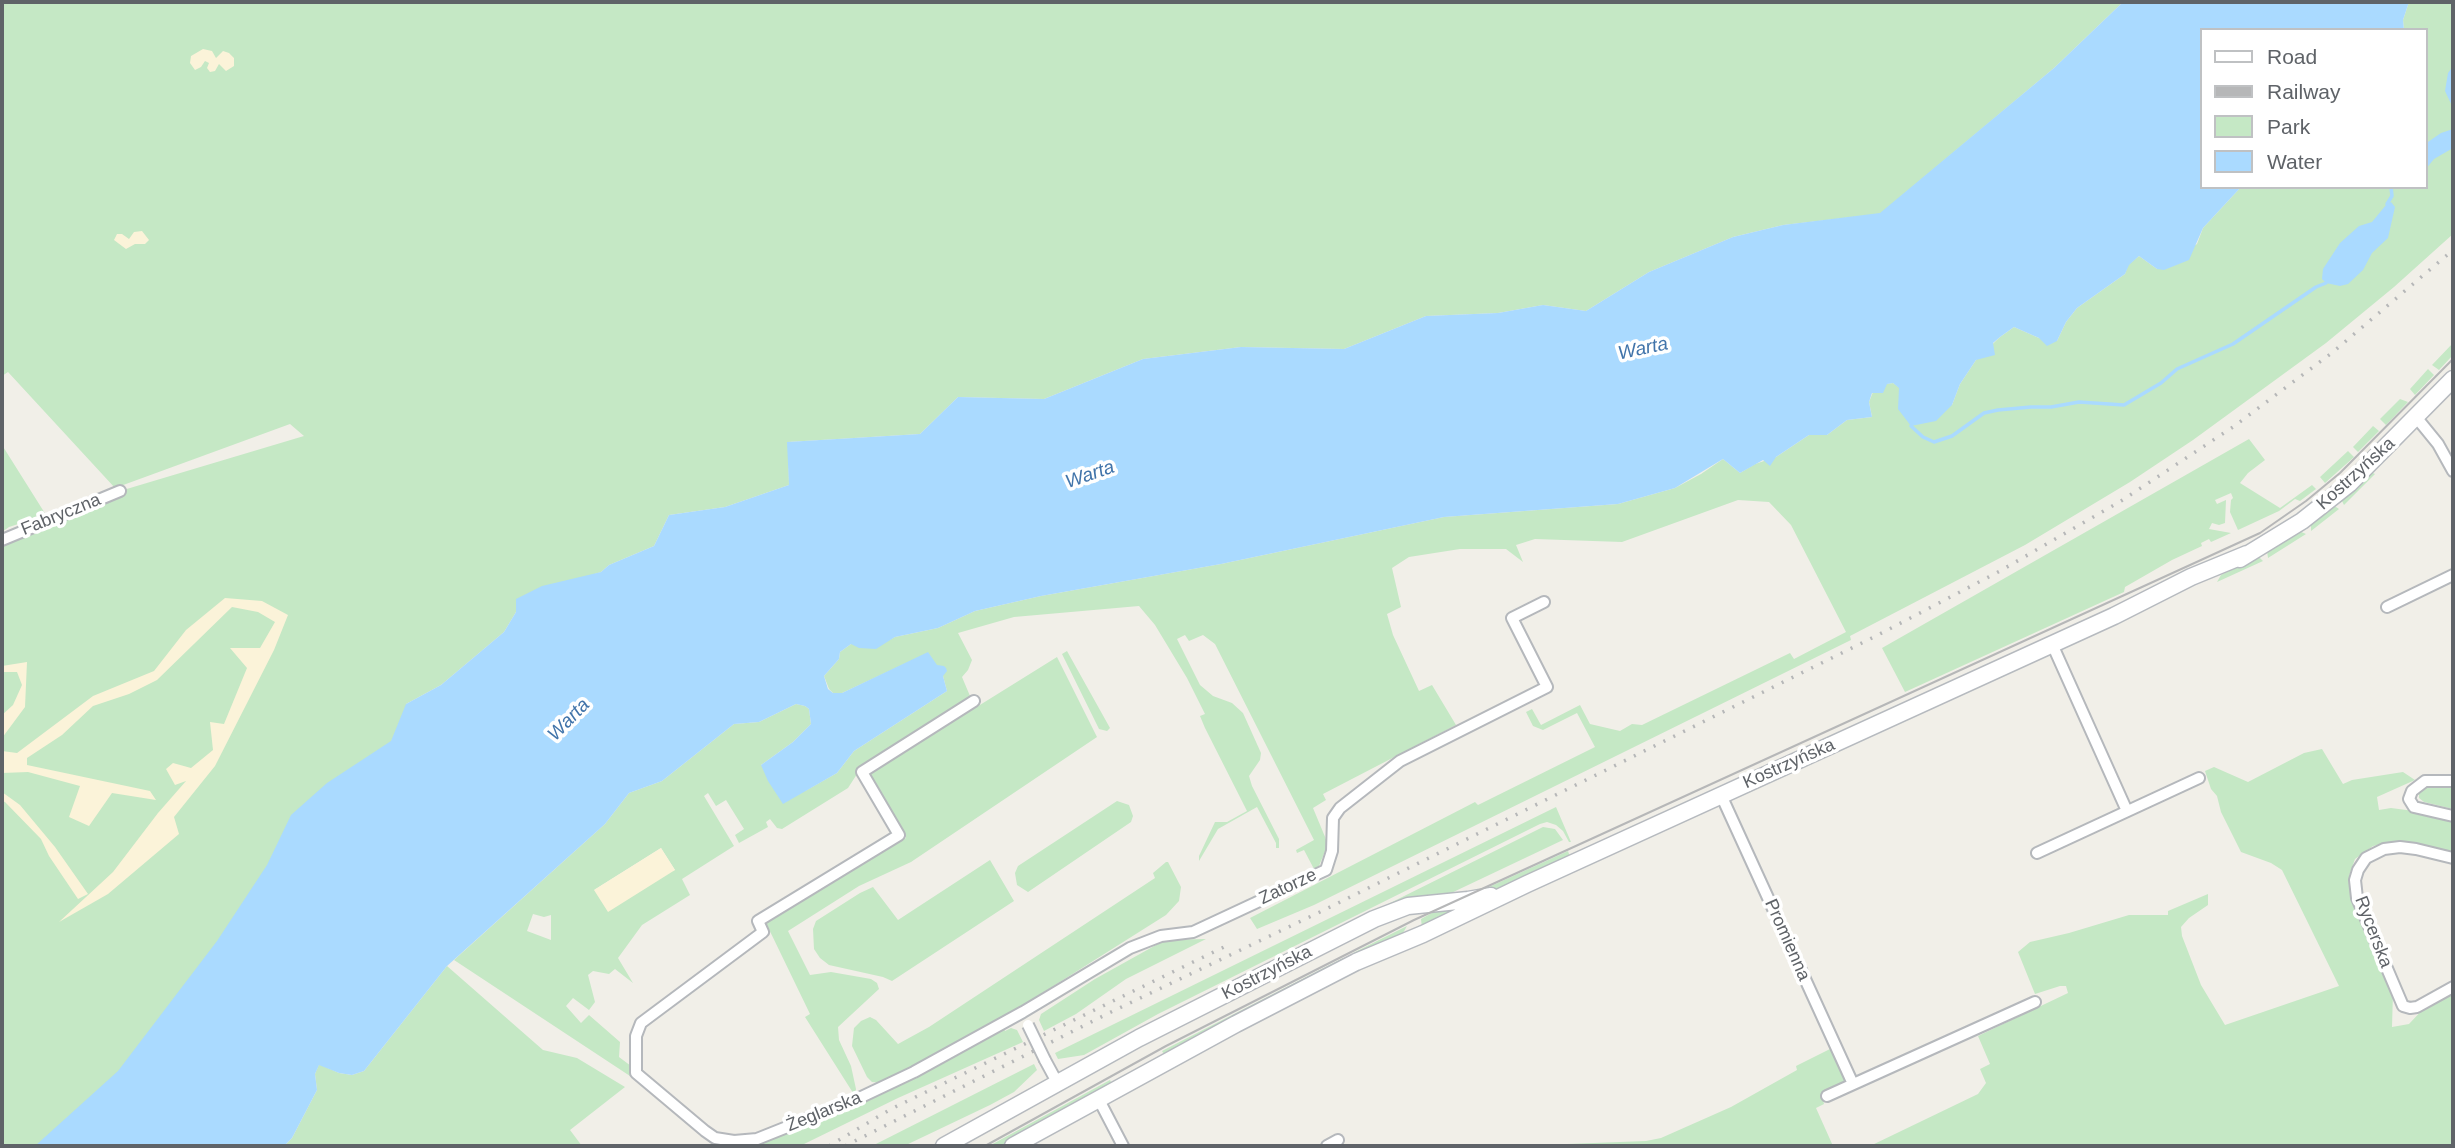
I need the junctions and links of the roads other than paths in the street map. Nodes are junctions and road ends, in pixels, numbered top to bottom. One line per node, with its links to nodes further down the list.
1 (2453, 379): 2 (main road, Kostrzyńska)
2 (2416, 417): 3 (street); 9 (main road, Kostrzyńska)
3 (2453, 471)
4 (120, 491): 5 (street, Fabryczna)
5 (2, 540)
6 (2453, 575): 8 (street)
7 (1544, 602): 23 (street, Zatorze)
8 (2387, 607)
9 (2052, 644): 13 (main road, Kostrzyńska); 14 (street)
10 (974, 701): 23 (street, Żeglarska)
11 (2199, 778): 14 (street)
12 (2453, 780): 15 (street)
13 (1721, 795): 18 (main road, Kostrzyńska); 25 (street, Promienna)
14 (2127, 811): 16 (street)
15 (2453, 816)
16 (2038, 853)
17 (2453, 858): 21 (street, Rycerska)
18 (1527, 884): 19 (main road, Kostrzyńska); 20 (main road, Kostrzyńska)
19 (1374, 919): 20 (main road); 24 (main road, Kostrzyńska)
20 (1382, 950): 27 (main road, Kostrzyńska)
21 (2453, 987)
22 (2035, 1002): 25 (street)
23 (1023, 1012): 24 (street, bridge)
24 (1058, 1084): 29 (main road, Kostrzyńska)
25 (1853, 1084): 26 (street)
26 (1827, 1096)
27 (1099, 1100): 30 (main road, Kostrzyńska); 31 (street)
28 (1338, 1140): 32 (street)
29 (944, 1146)
30 (1013, 1146)
31 (1124, 1146)
32 (1327, 1146)

